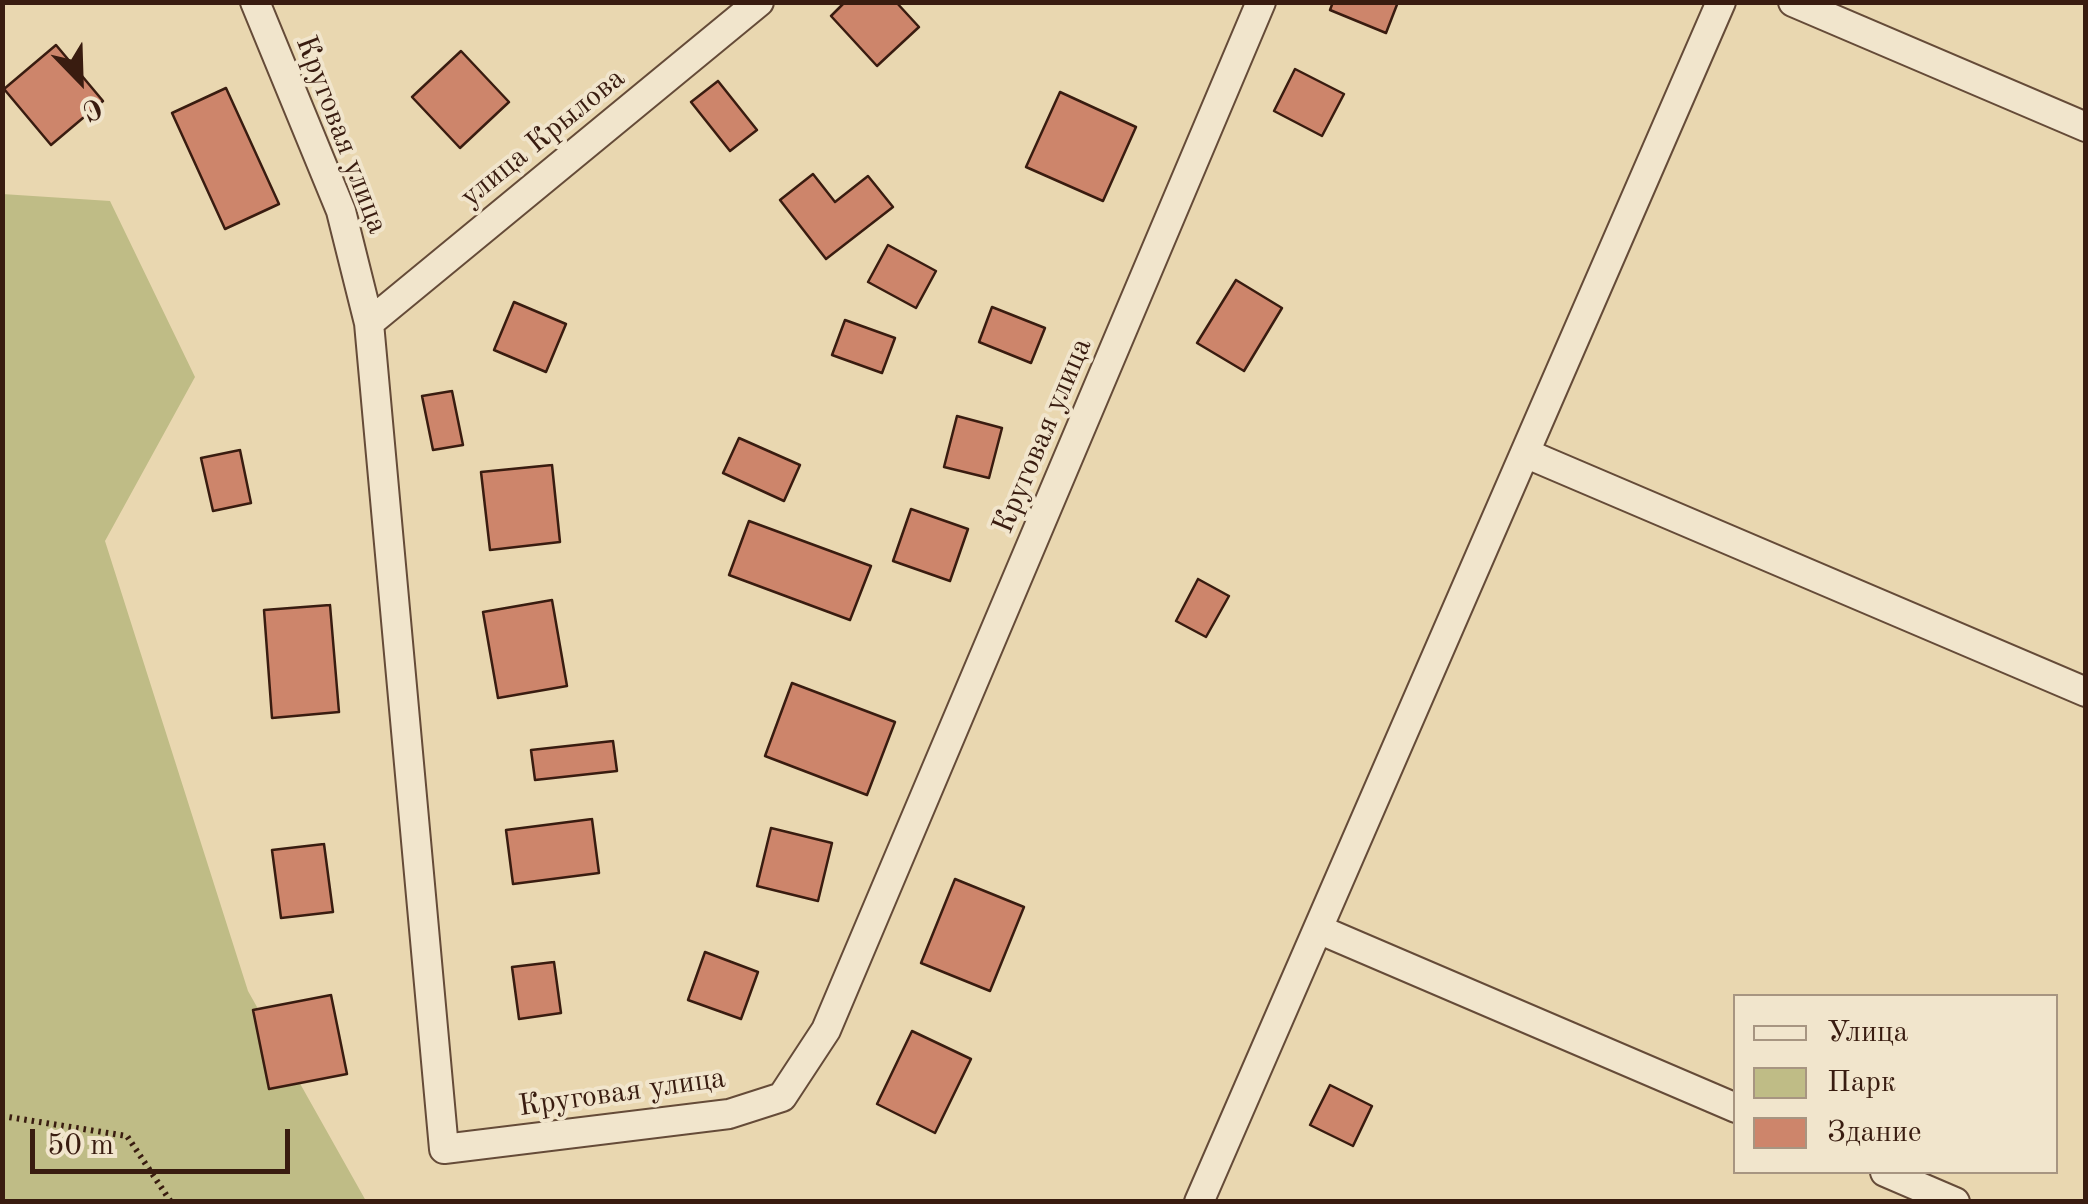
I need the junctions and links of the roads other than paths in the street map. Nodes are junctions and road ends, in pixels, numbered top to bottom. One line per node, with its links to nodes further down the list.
1 (255, 2): 7 (street, Круговая улица)
2 (758, 2): 7 (street, улица Крылова)
3 (1262, 2): 7 (street, Круговая улица)
4 (1721, 2): 8 (street)
5 (1793, 2): 6 (street)
6 (2086, 127)
7 (368, 323)
8 (1525, 453): 9 (street); 10 (street)
9 (2086, 692)
10 (1318, 929): 11 (street); 13 (street)
11 (1733, 1107)
12 (1889, 1174): 14 (street)
13 (1199, 1202)
14 (1955, 1202)

